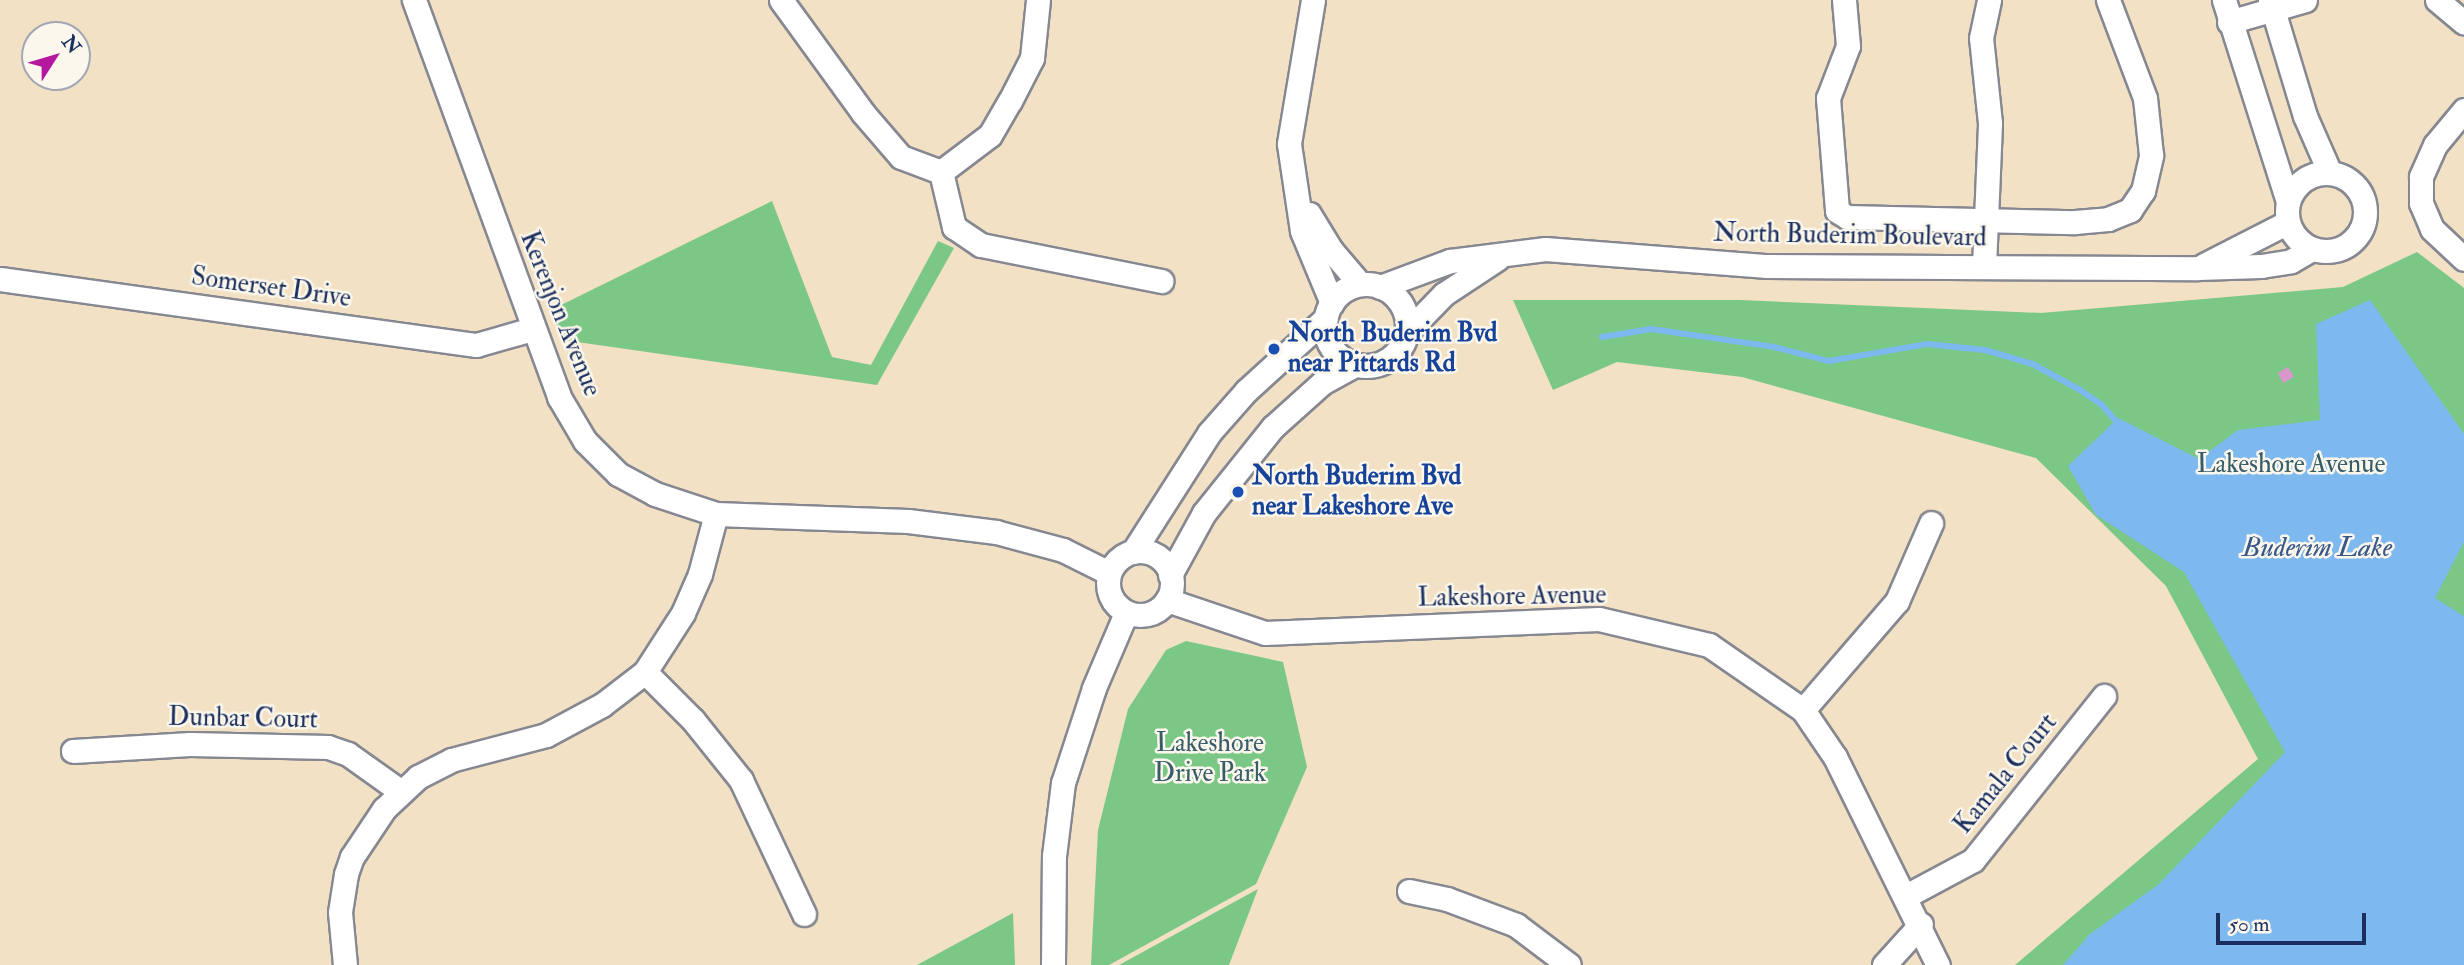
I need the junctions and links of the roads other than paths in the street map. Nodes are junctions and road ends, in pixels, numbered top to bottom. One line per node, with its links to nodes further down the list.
1 (414, 0): 28 (street, Kerenjon Avenue)
2 (781, 0): 14 (street)
3 (1038, 0): 14 (street)
4 (1313, 0): 16 (street)
5 (1844, 0): 18 (street)
6 (1989, 0): 18 (street)
7 (2108, 0): 18 (street)
8 (2305, 0): 10 (street)
9 (2437, 0): 12 (street)
10 (2271, 4): 11 (street); 15 (street)
11 (2227, 11): 17 (street)
12 (2464, 23)
13 (2464, 110): 21 (street)
14 (941, 172): 25 (street)
15 (2330, 173): 17 (street); 19 (street)
16 (1292, 184): 26 (street); 27 (street)
17 (2288, 212): 19 (street); 23 (street, North Buderim Boulevard)
18 (1985, 218): 22 (street)
19 (2312, 249): 23 (street, North Buderim Boulevard)
20 (1502, 256): 22 (street, North Buderim Boulevard); 26 (street, North Buderim Boulevard); 29 (street, North Buderim Boulevard)
21 (2464, 259)
22 (1984, 267): 23 (street, North Buderim Boulevard)
23 (2198, 268)
24 (0, 278): 28 (street, Somerset Drive)
25 (1161, 281)
26 (1370, 285): 27 (street); 29 (street)
27 (1329, 311): 30 (street); 33 (street)
28 (532, 329): 31 (street, Kerenjon Avenue)
29 (1407, 332): 30 (street)
30 (1354, 365): 35 (street)
31 (716, 514): 34 (street, Kerenjon Avenue); 38 (street)
32 (1931, 523): 40 (street)
33 (1133, 552): 34 (street); 35 (street)
34 (1109, 573): 37 (street)
35 (1170, 575): 36 (street)
36 (1167, 600): 37 (street); 40 (street, Lakeshore Avenue)
37 (1126, 613): 48 (street)
38 (645, 672): 42 (street); 45 (street)
39 (2104, 696): 44 (street, Kamala Court)
40 (1803, 710): 44 (street, Lakeshore Avenue)
41 (73, 751): 42 (street, Dunbar Court)
42 (400, 791): 47 (street)
43 (1409, 891): 49 (street)
44 (1906, 896): 46 (street, Lakeshore Avenue)
45 (804, 915)
46 (1921, 924): 50 (street); 51 (street, Lakeshore Avenue)
47 (345, 965)
48 (1053, 965)
49 (1569, 965)
50 (1884, 965)
51 (1938, 965)

